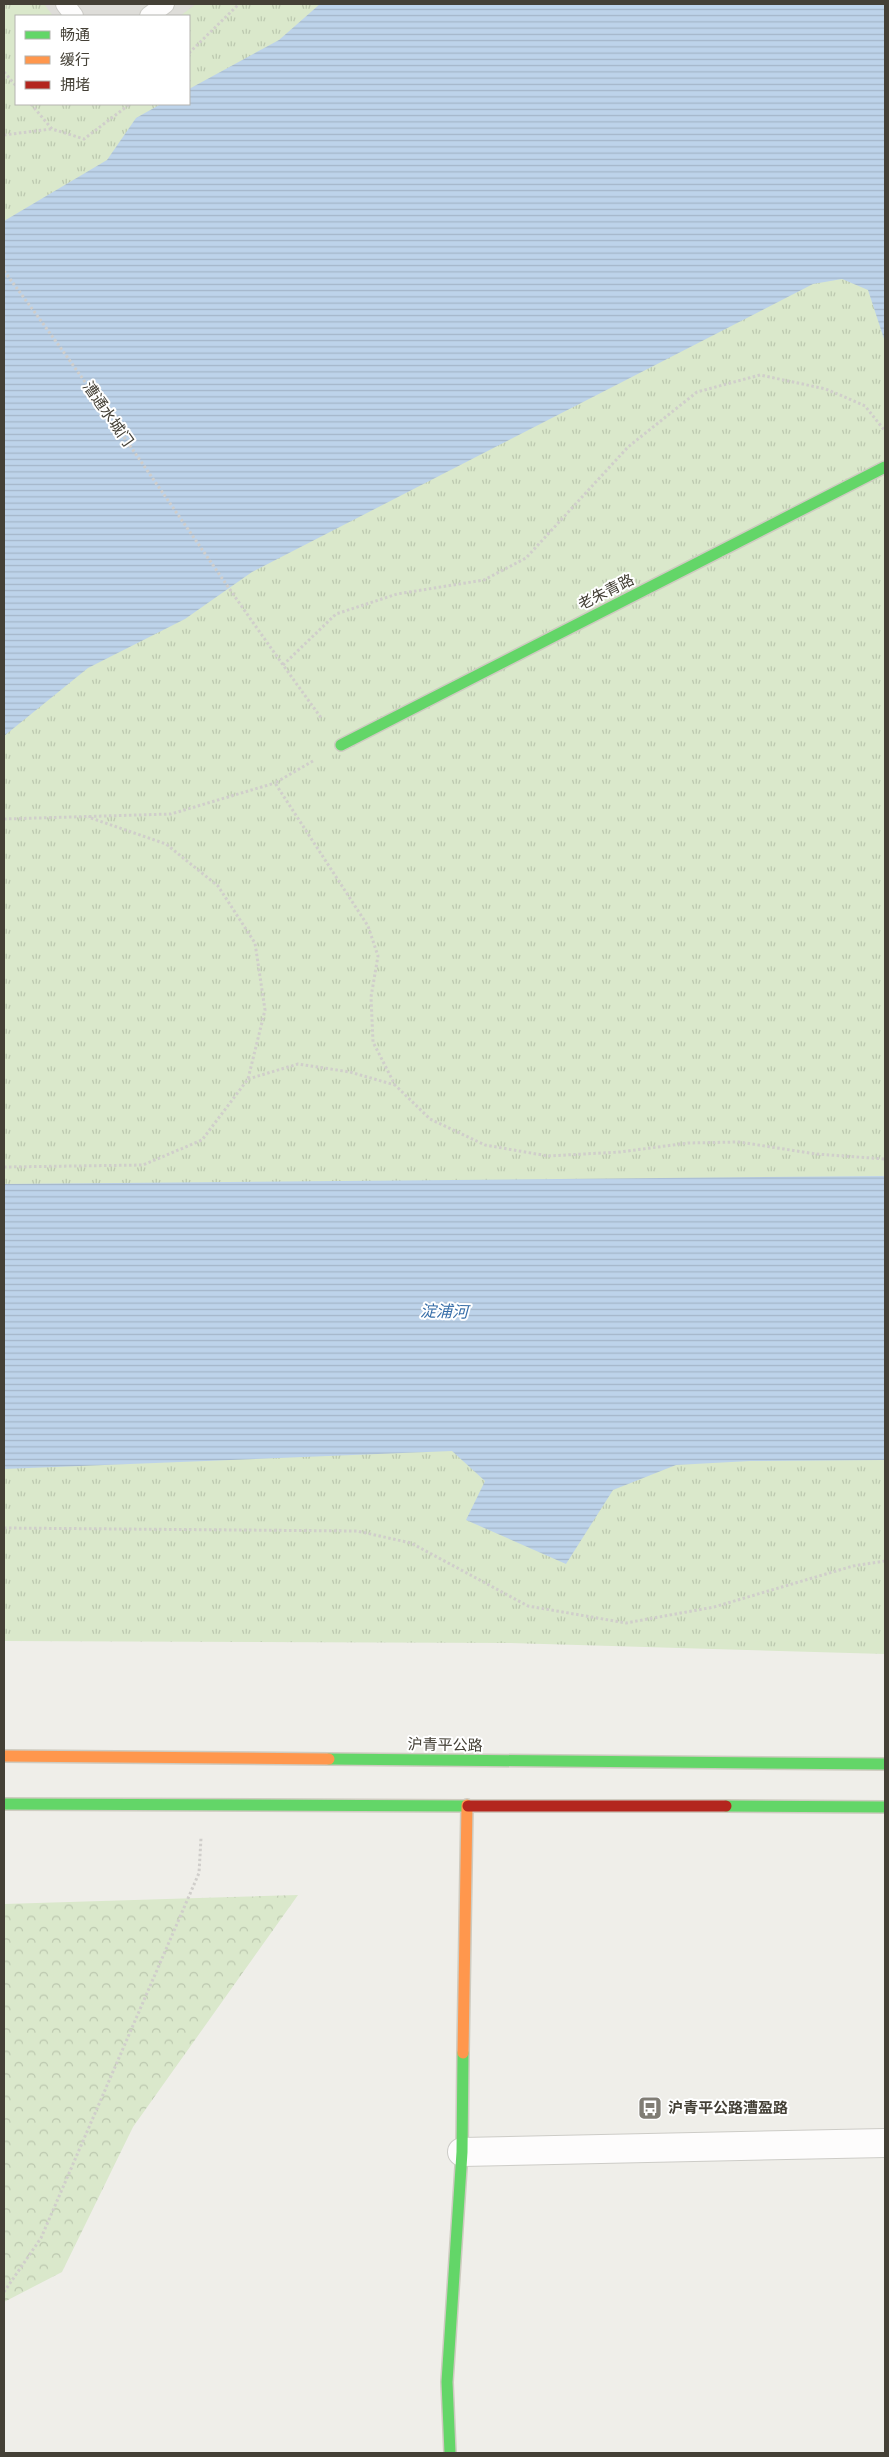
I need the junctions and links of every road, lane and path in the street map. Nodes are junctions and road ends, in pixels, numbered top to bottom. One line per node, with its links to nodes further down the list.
1 (65, 4): 4 (lane)
2 (165, 4): 5 (lane)
3 (238, 4): 6 (path)
4 (73, 15)
5 (150, 15)
6 (190, 53)
7 (4, 72): 8 (path)
8 (15, 85)
9 (32, 105): 11 (path)
10 (129, 105): 11 (path)
11 (52, 128): 12 (path)
12 (4, 135)
13 (4, 271): 16 (path, 漕通水城门)
14 (885, 431): 16 (path)
15 (885, 467): 17 (main road, 老朱青路)
16 (283, 665): 17 (path, 漕通水城门)
17 (341, 745): 18 (path)
18 (275, 783): 19 (path); 22 (path)
19 (88, 817): 20 (path); 21 (path)
20 (4, 819)
21 (248, 1079): 22 (path); 24 (path)
22 (394, 1085): 23 (path)
23 (885, 1159)
24 (4, 1167)
25 (4, 1528): 26 (path)
26 (885, 1561)
27 (4, 1756): 28 (main road, 沪青平公路)
28 (885, 1764)
29 (4, 1804): 30 (main road)
30 (202, 1804): 31 (main road); 35 (path)
31 (467, 1805): 32 (main road); 34 (main road)
32 (885, 1807)
33 (885, 2143): 34 (street)
34 (462, 2152): 36 (main road)
35 (4, 2292)
36 (450, 2453)

